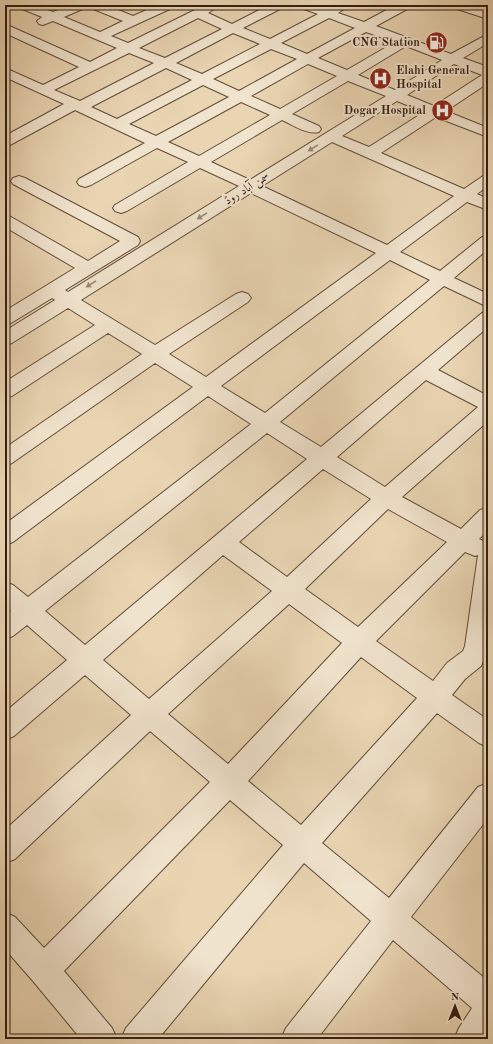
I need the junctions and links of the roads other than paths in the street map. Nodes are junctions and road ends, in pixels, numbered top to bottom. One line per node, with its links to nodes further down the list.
1 (81, 5): 14 (street)
2 (95, 5): 15 (street)
3 (168, 5): 15 (street)
4 (216, 5): 11 (street)
5 (278, 5): 18 (street)
6 (305, 5): 12 (street)
7 (344, 5): 12 (street)
8 (405, 5): 17 (street)
9 (462, 6): 13 (street)
10 (20, 11): 14 (street)
11 (198, 14): 18 (street); 24 (street)
12 (328, 14): 17 (street); 23 (street)
13 (488, 15)
14 (51, 17): 19 (street); 20 (street)
15 (134, 21): 20 (street)
16 (488, 23): 25 (street, سمن آباد روڈ)
17 (365, 27): 22 (street); 26 (street)
18 (232, 28): 23 (street); 27 (street)
19 (9, 33): 28 (street)
20 (99, 37): 24 (street)
21 (488, 38): 25 (street, سمن آباد روڈ)
22 (406, 42): 25 (street); 31 (street)
23 (271, 44): 26 (street); 33 (street)
24 (127, 48): 27 (street); 28 (street)
25 (445, 56): 30 (street); 36 (street, سمن آباد روڈ); 38 (street, سمن آباد روڈ)
26 (308, 59): 31 (street); 39 (street)
27 (165, 63): 33 (street); 40 (street)
28 (90, 67): 37 (street)
29 (5, 72): 34 (street)
30 (488, 72)
31 (348, 75): 36 (street); 42 (street)
32 (488, 77): 41 (street)
33 (202, 80): 39 (street); 43 (street)
34 (25, 81): 35 (street); 37 (street)
35 (12, 87)
36 (381, 89): 38 (street); 44 (street, سمن آباد روڈ)
37 (43, 90): 40 (street)
38 (397, 95): 41 (street); 46 (street, سمن آباد روڈ)
39 (240, 96): 42 (street); 49 (street)
40 (78, 106): 43 (street); 48 (street)
41 (435, 111): 45 (street); 50 (street)
42 (282, 114): 44 (street); 51 (street)
43 (118, 124): 49 (street)
44 (314, 129): 47 (street, سمن آباد روڈ)
45 (486, 129)
46 (330, 136): 50 (street); 53 (street, سمن آباد روڈ, one-way to 53)
47 (301, 138)
48 (5, 142)
49 (157, 142): 51 (street); 55 (street)
50 (370, 154): 56 (street)
51 (200, 162): 53 (street); 58 (street)
52 (488, 179): 56 (street)
53 (238, 180): 61 (street); 64 (street, سمن آباد روڈ, one-way to 64)
54 (19, 181): 62 (street, سمن آباد روڈ)
55 (85, 182)
56 (465, 195): 57 (street); 61 (street)
57 (488, 206)
58 (121, 208)
59 (5, 220): 62 (street)
60 (488, 241): 63 (street)
61 (387, 252): 63 (street); 74 (street)
62 (88, 268): 64 (street, سمن آباد روڈ)
63 (441, 278): 66 (street); 78 (street)
64 (60, 295): 67 (street, سمن آباد روڈ); 69 (street, سمن آباد روڈ); 70 (street)
65 (242, 298): 72 (street)
66 (488, 301)
67 (9, 312): 69 (street)
68 (488, 317): 73 (street)
69 (33, 321): 71 (street, سمن آباد روڈ)
70 (108, 325): 72 (street); 75 (street)
71 (5, 339)
72 (155, 354): 74 (street); 79 (street)
73 (424, 371): 76 (street); 80 (street)
74 (207, 386): 78 (street); 83 (street)
75 (5, 392)
76 (488, 404)
77 (488, 410): 81 (street)
78 (266, 423): 80 (street); 89 (street)
79 (5, 458)
80 (322, 458): 81 (street); 85 (street)
81 (386, 498): 84 (street); 87 (street)
82 (488, 516): 84 (street)
83 (5, 536)
84 (465, 540): 86 (street); 91 (street)
85 (223, 543): 87 (street); 92 (street)
86 (488, 556): 93 (street)
87 (288, 591): 91 (street); 94 (street)
88 (5, 592): 89 (street)
89 (28, 611): 90 (street); 92 (street)
90 (5, 629)
91 (359, 642): 93 (street); 97 (street)
92 (84, 659): 94 (street); 95 (street)
93 (435, 697): 96 (street); 99 (street)
94 (150, 714): 97 (street); 100 (street)
95 (5, 728)
96 (488, 735)
97 (229, 782): 99 (street); 103 (street)
98 (488, 796): 101 (street)
99 (302, 844): 101 (street); 107 (street)
100 (5, 849)
101 (391, 918): 104 (street); 108 (street)
102 (5, 927): 103 (street)
103 (44, 970): 106 (street)
104 (488, 1001)
105 (488, 1012): 109 (street)
106 (102, 1039)
107 (136, 1039)
108 (297, 1039)
109 (470, 1039)

